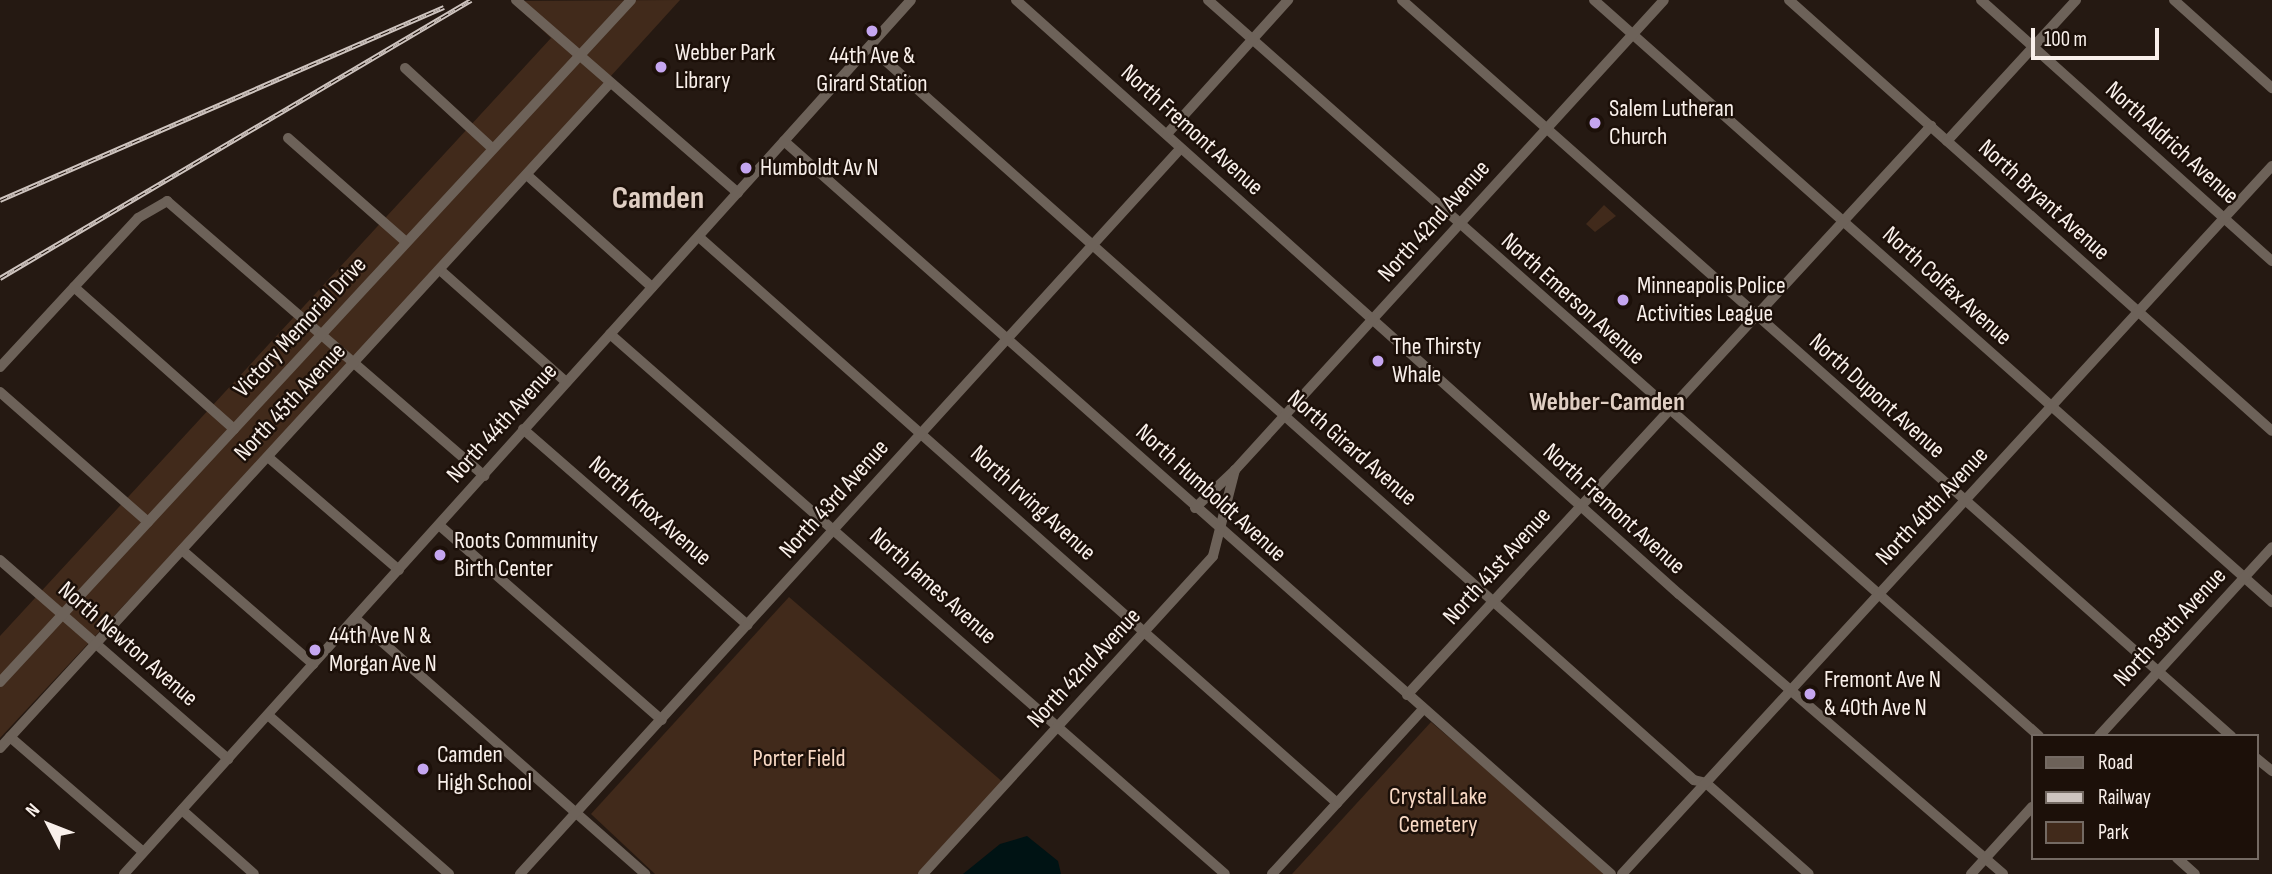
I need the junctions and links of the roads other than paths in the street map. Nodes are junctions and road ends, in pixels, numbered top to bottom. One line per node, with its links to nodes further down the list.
1 (516, 0): 18 (street)
2 (631, 0): 18 (street, Victory Memorial Drive)
3 (911, 0): 16 (street, North 44th Avenue)
4 (1016, 0): 24 (street, North Fremont Avenue)
5 (1208, 0): 15 (street, North Emerson Avenue)
6 (1288, 0): 15 (street)
7 (1402, 0): 23 (street, North Dupont Avenue)
8 (1594, 0): 14 (street, North Colfax Avenue)
9 (1664, 0): 14 (street, North 42nd Avenue)
10 (1790, 0): 22 (street, North Bryant Avenue)
11 (1981, 0): 17 (street, North Aldrich Avenue)
12 (2076, 0): 17 (street)
13 (2174, 0): 21 (street)
14 (1632, 35): 23 (street, North 42nd Avenue); 34 (street, North Colfax Avenue)
15 (1252, 40): 24 (street); 35 (street, North Emerson Avenue)
16 (870, 47): 26 (street, North 44th Avenue); 38 (street, North Girard Avenue)
17 (2033, 47): 27 (street); 33 (street, North Aldrich Avenue)
18 (578, 55): 20 (street); 28 (street, Victory Memorial Drive)
19 (405, 68): 28 (street)
20 (610, 83): 31 (street, North 45th Avenue); 32 (street)
21 (2272, 88)
22 (1931, 126): 27 (street, North Bryant Avenue); 34 (street, North 41st Avenue)
23 (1547, 128): 35 (street, North 42nd Avenue); 44 (street, North Dupont Avenue)
24 (1167, 134): 29 (street, North Fremont Avenue)
25 (288, 138): 37 (street)
26 (784, 141): 32 (street, North 44th Avenue); 48 (street, North Humboldt Avenue)
27 (1947, 141): 43 (street, North Bryant Avenue)
28 (492, 148): 37 (street, Victory Memorial Drive)
29 (1179, 150): 38 (street, North 43rd Avenue); 45 (street, North Fremont Avenue)
30 (2272, 166): 33 (street, North 40th Avenue)
31 (527, 175): 40 (street, North 45th Avenue); 42 (street)
32 (738, 193): 36 (street, North 44th Avenue)
33 (2223, 218): 39 (street, North Aldrich Avenue); 43 (street, North 40th Avenue)
34 (1843, 222): 44 (street, North 41st Avenue); 53 (street, North Colfax Avenue)
35 (1459, 225): 45 (street, North 42nd Avenue); 54 (street, North Emerson Avenue)
36 (699, 237): 42 (street, North 44th Avenue); 59 (street, North Irving Avenue)
37 (406, 242): 47 (street, Victory Memorial Drive)
38 (1092, 246): 48 (street, North 43rd Avenue); 55 (street, North Girard Avenue)
39 (2272, 261)
40 (440, 270): 49 (street, North 45th Avenue); 51 (street)
41 (74, 287): 47 (street); 50 (street); 56 (street)
42 (652, 288): 46 (street, North 44th Avenue)
43 (2138, 312): 53 (street, North 40th Avenue); 58 (street, North Bryant Avenue)
44 (1757, 315): 54 (street, North 41st Avenue); 63 (street, North Dupont Avenue)
45 (1372, 320): 55 (street, North 42nd Avenue); 64 (street, North Fremont Avenue)
46 (610, 334): 51 (street, North 44th Avenue); 68 (street, North James Avenue)
47 (320, 335): 49 (street); 56 (street, Victory Memorial Drive)
48 (1008, 338): 59 (street, North 43rd Avenue); 65 (street, North Humboldt Avenue)
49 (354, 363): 60 (street, North 45th Avenue); 62 (street)
50 (0, 367)
51 (566, 382): 57 (street, North 44th Avenue)
52 (0, 392): 66 (street)
53 (2051, 407): 63 (street, North 40th Avenue); 74 (street, North Colfax Avenue)
54 (1668, 413): 64 (street, North 41st Avenue); 75 (street, North Emerson Avenue)
55 (1284, 416): 61 (street, North 42nd Avenue); 76 (street, North Girard Avenue)
56 (234, 429): 66 (street, Victory Memorial Drive)
57 (523, 429): 62 (street, North 44th Avenue); 80 (street, North Knox Avenue)
58 (2272, 431)
59 (923, 433): 68 (street, North 43rd Avenue); 81 (street, North Irving Avenue)
60 (268, 457): 71 (street, North 45th Avenue); 73 (street)
61 (1235, 470): 65 (street, North 42nd Avenue); 69 (street, North 42nd Avenue)
62 (484, 476): 67 (street, North 44th Avenue)
63 (1964, 502): 75 (street, North 40th Avenue); 84 (street, North Dupont Avenue)
64 (1580, 507): 76 (street, North 41st Avenue); 86 (street, North Fremont Avenue)
65 (1195, 508): 69 (street, North Humboldt Avenue)
66 (148, 522): 78 (street, Victory Memorial Drive)
67 (439, 526): 73 (street, North 44th Avenue); 90 (street)
68 (836, 528): 80 (street, North 43rd Avenue); 91 (street, North James Avenue)
69 (1224, 533): 81 (street, North 42nd Avenue); 87 (street, North Humboldt Avenue)
70 (2272, 547): 74 (street, North 39th Avenue)
71 (182, 550): 82 (street, North 45th Avenue); 83 (street)
72 (0, 561): 78 (street, North Newton Avenue)
73 (398, 570): 79 (street, North 44th Avenue)
74 (2244, 578): 77 (street, North Colfax Avenue); 84 (street, North 39th Avenue)
75 (1878, 596): 86 (street, North 40th Avenue); 92 (street, North Emerson Avenue)
76 (1493, 601): 87 (street, North 41st Avenue); 100 (street, North Girard Avenue)
77 (2272, 602)
78 (62, 615): 82 (street, North Newton Avenue); 85 (street, Victory Memorial Drive)
79 (355, 618): 83 (street, North 44th Avenue); 104 (street)
80 (748, 625): 90 (street, North 43rd Avenue)
81 (1146, 632): 91 (street, North 42nd Avenue); 101 (street, North Irving Avenue)
82 (96, 645): 95 (street, North 45th Avenue); 97 (street, North Newton Avenue)
83 (313, 664): 89 (street, North 44th Avenue)
84 (2158, 671): 93 (street, North 39th Avenue); 94 (street, North Dupont Avenue)
85 (0, 682)
86 (1790, 690): 100 (street, North 40th Avenue); 106 (street, North Fremont Avenue)
87 (1407, 695): 88 (street, North Humboldt Avenue)
88 (1423, 709): 101 (street); 116 (street, North Humboldt Avenue)
89 (268, 715): 97 (street, North 44th Avenue); 110 (street)
90 (662, 720): 104 (street, North 43rd Avenue)
91 (1059, 726): 113 (street, North 42nd Avenue); 114 (street, North James Avenue)
92 (2037, 734)
93 (2100, 734)
94 (2229, 734)
95 (10, 737): 96 (street, North 45th Avenue); 105 (street)
96 (0, 748)
97 (228, 759): 103 (street, North 44th Avenue)
98 (2258, 760): 99 (street)
99 (2272, 771)
100 (1706, 783): 117 (street, North 40th Avenue); 118 (street, North Girard Avenue)
101 (1337, 803): 115 (street)
102 (2030, 809): 106 (street)
103 (182, 810): 105 (street, North 44th Avenue); 109 (street)
104 (575, 814): 111 (street, North 43rd Avenue); 112 (street)
105 (143, 852): 108 (street, North 44th Avenue)
106 (1985, 858): 119 (street); 120 (street, North Fremont Avenue)
107 (2179, 860): 121 (street)
108 (124, 874)
109 (254, 874)
110 (449, 874)
111 (520, 874)
112 (645, 874)
113 (923, 874)
114 (1225, 874)
115 (1272, 874)
116 (1611, 874)
117 (1622, 874)
118 (1809, 874)
119 (1971, 874)
120 (2003, 874)
121 (2195, 874)

